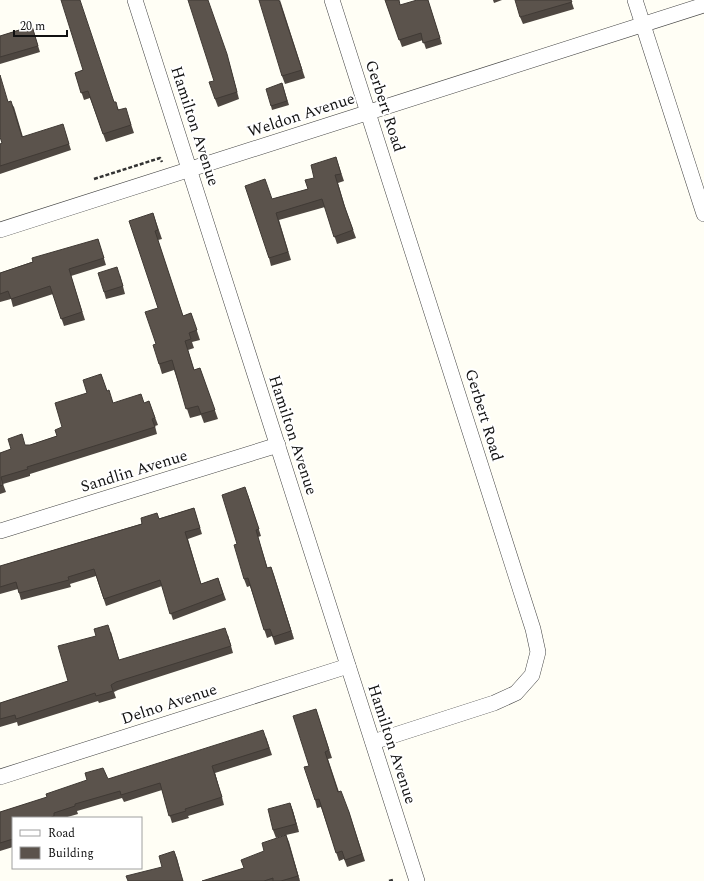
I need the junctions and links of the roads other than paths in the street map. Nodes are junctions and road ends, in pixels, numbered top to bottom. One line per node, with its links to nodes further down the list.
1 (135, 0): 7 (street, Hamilton Avenue)
2 (332, 0): 6 (street, Gerbert Road)
3 (635, 0): 5 (street)
4 (704, 5): 5 (street, Weldon Avenue)
5 (643, 25): 6 (street, Weldon Avenue); 8 (street)
6 (368, 112): 7 (street, Weldon Avenue); 13 (street, Gerbert Road)
7 (190, 169): 9 (street, Weldon Avenue); 10 (street, Hamilton Avenue)
8 (704, 214)
9 (0, 230)
10 (278, 445): 11 (street, Sandlin Avenue); 12 (street, Hamilton Avenue)
11 (0, 531)
12 (348, 666): 13 (street, Hamilton Avenue); 14 (street, Delno Avenue)
13 (373, 742): 15 (street, Hamilton Avenue)
14 (0, 777)
15 (417, 881)

